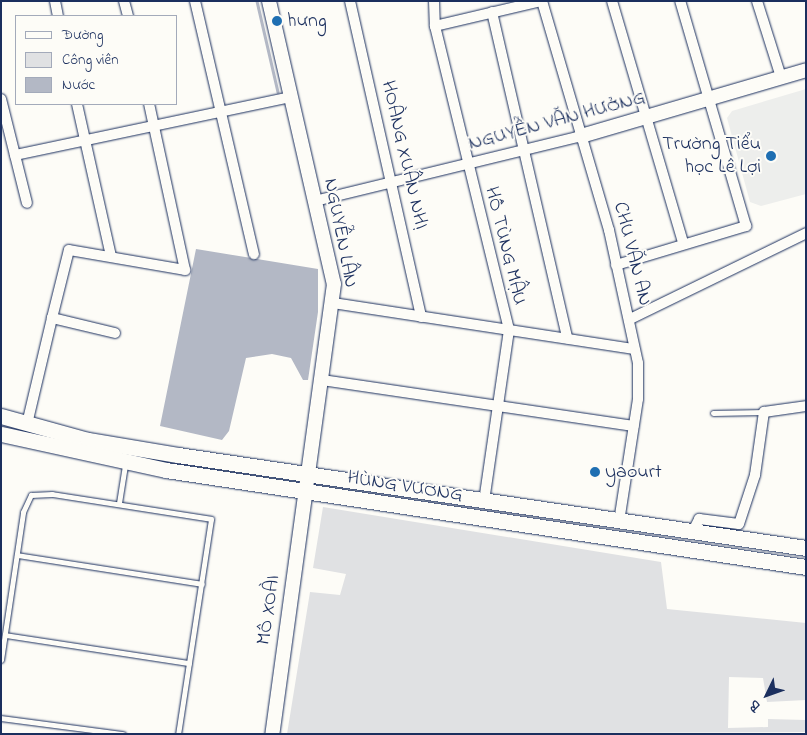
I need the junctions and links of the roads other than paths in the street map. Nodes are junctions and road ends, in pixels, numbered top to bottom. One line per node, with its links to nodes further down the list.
1 (55, 1): 12 (street)
2 (124, 1): 13 (street)
3 (195, 1): 22 (street)
4 (270, 1): 17 (street, NGUYỄN LÂN)
5 (350, 1): 30 (street, HOÀNG XUÂN NHỊ)
6 (434, 1): 14 (street, HỒ TÙNG MẬU)
7 (542, 1): 11 (street); 25 (street, CHU VĂN AN)
8 (612, 1): 23 (street)
9 (680, 1): 18 (street)
10 (757, 1): 16 (street)
11 (492, 12): 14 (street); 27 (street)
12 (58, 15)
13 (128, 15)
14 (435, 26): 29 (street, HỒ TÙNG MẬU)
15 (806, 70): 16 (street, NGUYỄN VĂN HƯỞNG)
16 (780, 77): 18 (street, NGUYỄN VĂN HƯỞNG)
17 (290, 97): 22 (street); 31 (street, NGUYỄN LÂN)
18 (708, 98): 23 (street, NGUYỄN VĂN HƯỞNG); 34 (street)
19 (1, 99): 28 (street)
20 (77, 105): 26 (street)
21 (149, 105): 24 (street)
22 (220, 110): 24 (street); 35 (street)
23 (645, 119): 25 (street, NGUYỄN VĂN HƯỞNG); 34 (street)
24 (154, 124): 26 (street); 36 (street)
25 (581, 136): 27 (street, NGUYỄN VĂN HƯỞNG); 37 (street, CHU VĂN AN)
26 (85, 140): 28 (street); 36 (street)
27 (526, 152): 29 (street, NGUYỄN VĂN HƯỞNG); 44 (street)
28 (15, 155): 32 (street)
29 (467, 166): 30 (street, NGUYỄN VĂN HƯỞNG); 42 (street, HỒ TÙNG MẬU)
30 (394, 184): 31 (street, NGUYỄN VĂN HƯỞNG); 39 (street, HOÀNG XUÂN NHỊ)
31 (315, 201): 38 (street, NGUYỄN LÂN)
32 (27, 203)
33 (806, 233): 41 (street)
34 (683, 244): 37 (street)
35 (254, 254)
36 (111, 256): 40 (street)
37 (616, 265): 41 (street, CHU VĂN AN)
38 (333, 303): 39 (street); 46 (street, NGUYỄN LÂN)
39 (421, 317): 42 (street)
40 (52, 318): 43 (street); 52 (street)
41 (630, 319): 45 (street, CHU VĂN AN)
42 (509, 330): 44 (street); 47 (street, HỒ TÙNG MẬU)
43 (115, 333)
44 (567, 338): 45 (street)
45 (635, 349): 53 (street, CHU VĂN AN)
46 (322, 380): 47 (street); 56 (street, NGUYỄN LÂN)
47 (499, 405): 53 (street); 58 (street, HỒ TÙNG MẬU)
48 (806, 406): 49 (street)
49 (764, 412): 50 (lane); 61 (street)
50 (713, 413)
51 (1, 416): 52 (main road, HÙNG VƯƠNG)
52 (28, 424): 56 (main road, HÙNG VƯƠNG)
53 (634, 426): 60 (street, CHU VĂN AN)
54 (1, 434): 55 (main road, HÙNG VƯƠNG)
55 (126, 463): 57 (main road, HÙNG VƯƠNG); 59 (lane)
56 (307, 474): 57 (street, MÔ XOÀI); 58 (main road, HÙNG VƯƠNG)
57 (304, 491): 64 (main road, HÙNG VƯƠNG); 72 (street, MÔ XOÀI)
58 (484, 501): 60 (main road, HÙNG VƯƠNG)
59 (119, 503): 63 (lane); 65 (lane)
60 (619, 522): 61 (main road, HÙNG VƯƠNG)
61 (692, 533): 62 (main road, HÙNG VƯƠNG)
62 (806, 548)
63 (17, 555): 65 (lane); 66 (lane)
64 (806, 567)
65 (202, 584): 68 (lane)
66 (5, 635): 67 (lane); 68 (lane)
67 (1, 660)
68 (189, 663): 71 (lane)
69 (1, 718): 70 (lane)
70 (123, 734)
71 (178, 734)
72 (272, 734)

